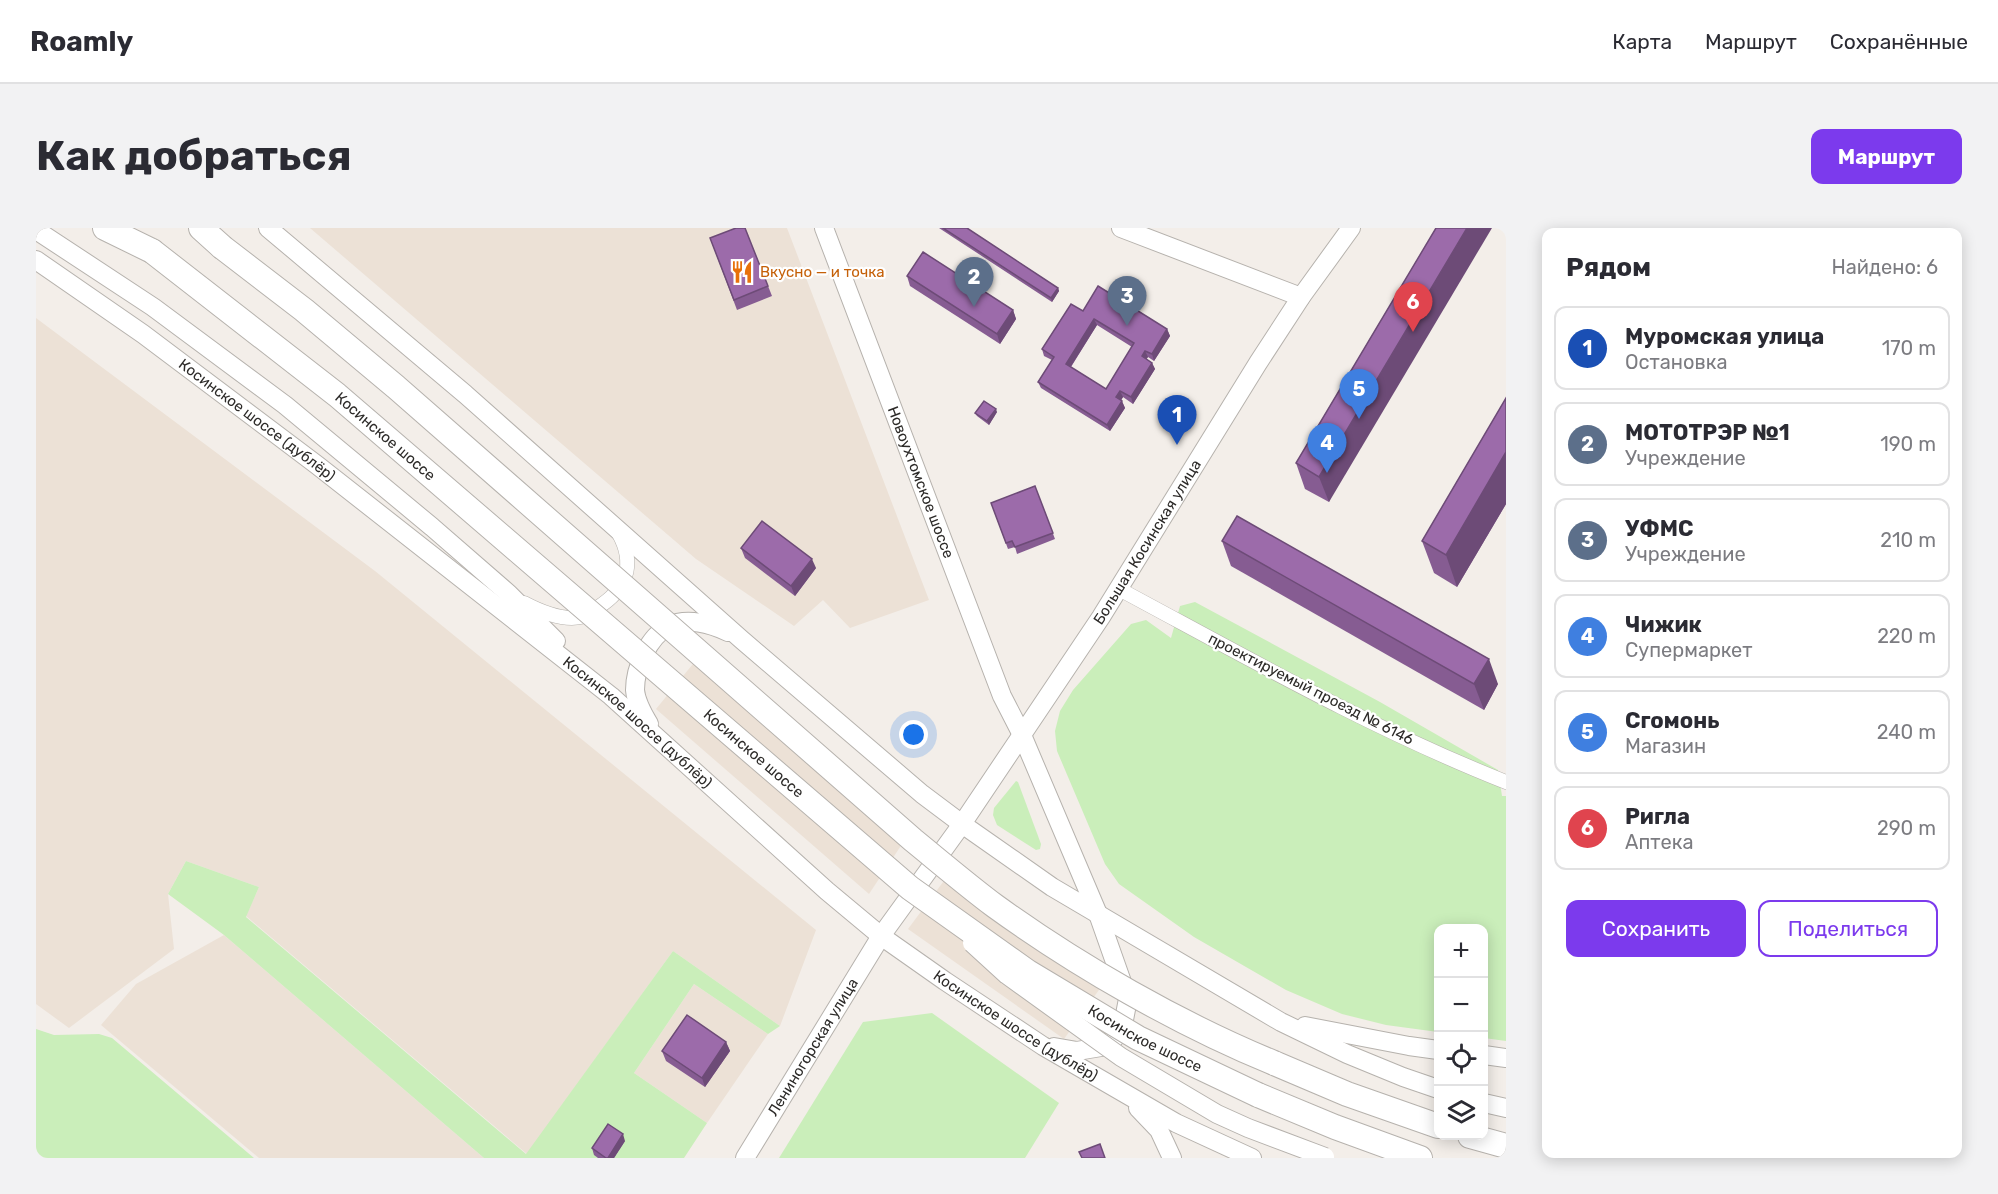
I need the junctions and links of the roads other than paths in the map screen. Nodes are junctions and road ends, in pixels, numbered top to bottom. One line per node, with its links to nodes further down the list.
1 (105, 228): 19 (highway, Косинское шоссе, bridge)
2 (201, 228): 31 (highway, bridge)
3 (268, 228): 10 (main road)
4 (824, 228): 16 (main road, Новоухтомское шоссе)
5 (1121, 228): 9 (main road)
6 (1350, 228): 9 (main road, Большая Косинская улица)
7 (36, 230): 12 (main road)
8 (36, 260): 14 (main road, Косинское шоссе (дублёр))
9 (1301, 297): 11 (main road, Большая Косинская улица)
10 (612, 523): 12 (street); 13 (main road)
11 (1119, 589): 16 (main road, Большая Косинская улица); 17 (street, проектируемый проезд № 6146)
12 (509, 594): 14 (main road)
13 (742, 640): 15 (main road); 18 (main road)
14 (611, 696): 15 (main road, Косинское шоссе (дублёр))
15 (654, 734): 21 (main road, Косинское шоссе (дублёр))
16 (1022, 735): 18 (main road, Большая Косинская улица); 20 (main road, Новоухтомское шоссе)
17 (1506, 782)
18 (962, 824): 20 (main road); 21 (main road, Лениногорская улица)
19 (910, 888): 37 (main road, bridge); 38 (highway, Косинское шоссе, bridge)
20 (1098, 914): 22 (main road); 23 (main road, Новоухтомское шоссе)
21 (882, 936): 23 (main road, Косинское шоссе (дублёр)); 34 (main road, Лениногорская улица)
22 (1277, 1020): 24 (main road); 27 (main road)
23 (1043, 1046): 28 (main road, Косинское шоссе (дублёр))
24 (1434, 1049)
25 (1488, 1056): 26 (main road)
26 (1506, 1058)
27 (1434, 1088)
28 (1116, 1089): 35 (main road); 36 (main road, Косинское шоссе (дублёр))
29 (1488, 1103): 30 (main road)
30 (1506, 1108)
31 (1434, 1125)
32 (1484, 1140): 33 (highway)
33 (1506, 1146)
34 (745, 1158)
35 (1172, 1158)
36 (1252, 1158)
37 (1326, 1158)
38 (1420, 1158)

